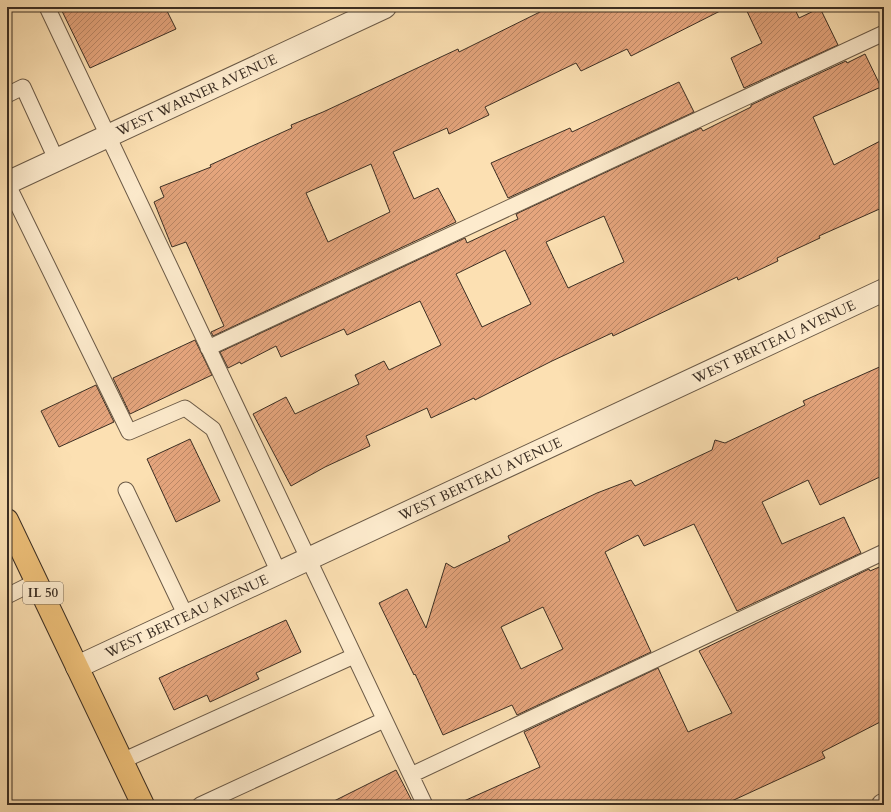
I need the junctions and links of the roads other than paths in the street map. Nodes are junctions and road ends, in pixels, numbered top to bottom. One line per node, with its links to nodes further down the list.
1 (47, 7): 5 (lane)
2 (385, 7): 5 (street, WEST WARNER AVENUE)
3 (884, 33): 9 (lane)
4 (7, 95): 6 (lane)
5 (108, 136): 6 (street, WEST WARNER AVENUE); 9 (lane)
6 (56, 159): 7 (street, WEST WARNER AVENUE)
7 (7, 183): 14 (lane)
8 (884, 290): 13 (street, WEST BERTEAU AVENUE)
9 (208, 348): 13 (lane)
10 (126, 490): 17 (lane)
11 (7, 520): 15 (main road, IL 50)
12 (884, 552): 22 (lane)
13 (308, 560): 14 (street, WEST BERTEAU AVENUE); 18 (lane)
14 (279, 573): 17 (street, WEST BERTEAU AVENUE)
15 (38, 581): 16 (lane); 19 (main road, IL 50)
16 (7, 596)
17 (186, 616): 19 (street, WEST BERTEAU AVENUE)
18 (354, 656): 20 (lane); 21 (lane)
19 (77, 667): 21 (main road, IL 50)
20 (384, 720): 22 (lane); 24 (lane)
21 (122, 761): 23 (main road, IL 50)
22 (410, 775): 25 (lane)
23 (143, 805)
24 (200, 805)
25 (425, 805)

